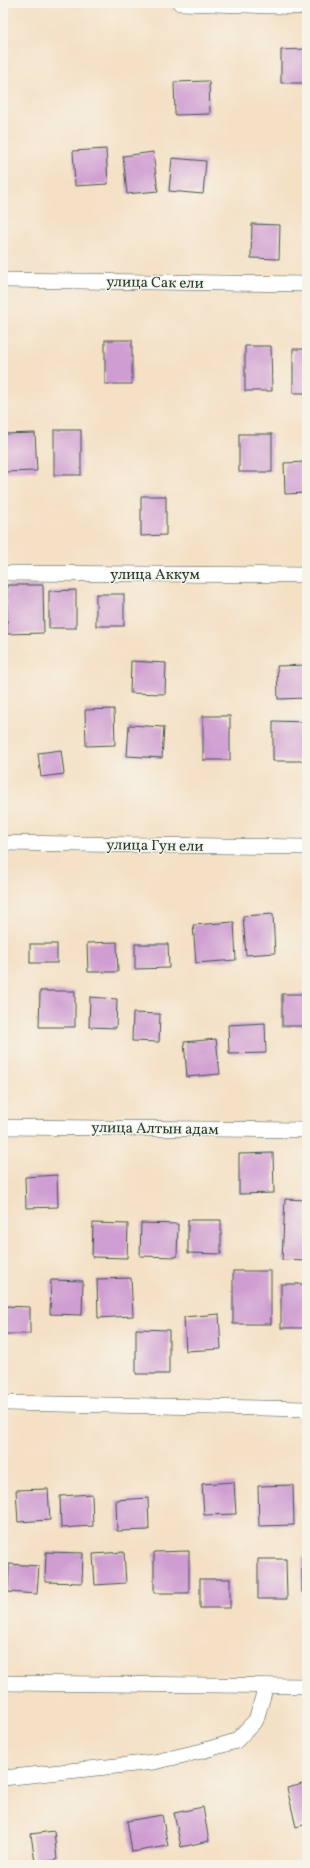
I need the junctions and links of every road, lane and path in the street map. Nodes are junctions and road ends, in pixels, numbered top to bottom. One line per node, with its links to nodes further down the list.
1 (180, 3): 2 (street)
2 (307, 7)
3 (3, 280): 4 (street, улица Сак ели)
4 (307, 284)
5 (3, 573): 6 (street, улица Аккум)
6 (307, 575)
7 (3, 843): 8 (street, улица Гун ели)
8 (307, 847)
9 (3, 1127): 10 (street, улица Алтын адам)
10 (307, 1130)
11 (3, 1403): 12 (street)
12 (307, 1409)
13 (3, 1683): 14 (street)
14 (266, 1686): 15 (street); 16 (street)
15 (307, 1686)
16 (3, 1778)

